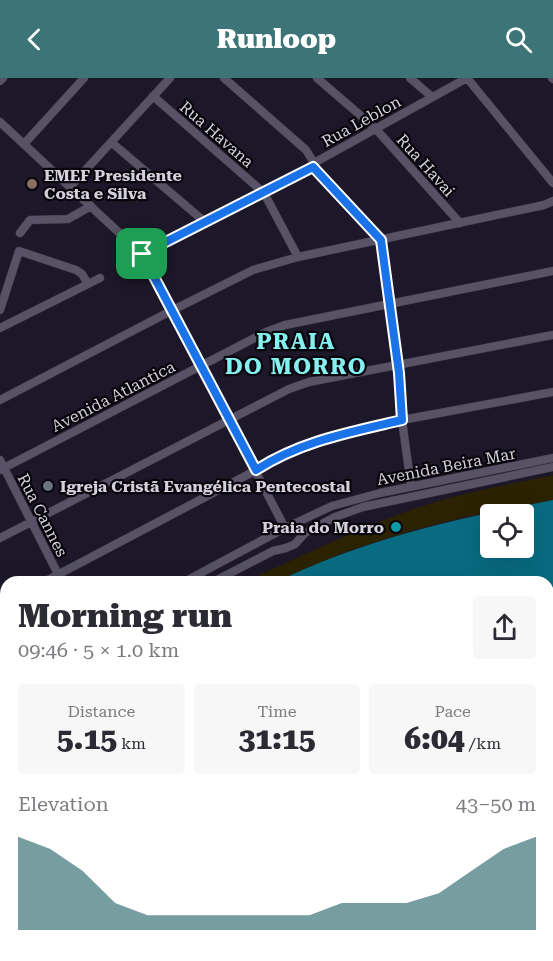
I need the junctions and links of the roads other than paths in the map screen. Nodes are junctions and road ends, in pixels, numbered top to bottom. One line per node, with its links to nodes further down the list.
1 (84, 78): 12 (street)
2 (170, 78): 7 (street)
3 (224, 78): 13 (street)
4 (317, 78): 10 (street, Rua Havai)
5 (410, 78): 8 (street)
6 (467, 78): 8 (street, Rua Leblon); 14 (street)
7 (153, 96): 11 (street); 16 (street, Rua Havana)
8 (432, 97): 10 (street, Rua Leblon)
9 (0, 122): 12 (street)
10 (375, 128): 13 (street, Rua Leblon); 20 (street, Rua Havai)
11 (111, 142): 15 (street); 19 (street)
12 (24, 144): 15 (street)
13 (314, 165): 16 (street, Rua Leblon); 22 (street)
14 (553, 183)
15 (70, 187): 18 (street)
16 (264, 193): 19 (street, Rua Leblon); 24 (street, Rua Havana)
17 (552, 202): 20 (street)
18 (91, 206): 21 (street); 23 (street)
19 (205, 222): 23 (street, Rua Leblon)
20 (460, 223): 22 (street)
21 (20, 233)
22 (381, 240): 24 (street); 28 (street)
23 (142, 254): 30 (street)
24 (298, 256): 30 (street)
25 (553, 271): 28 (street, Avenida Atlantica)
26 (100, 278): 27 (street)
27 (88, 284): 29 (street); 31 (street)
28 (389, 303): 33 (street, Avenida Atlantica); 34 (street)
29 (0, 310)
30 (173, 310): 33 (street); 36 (street)
31 (0, 328)
32 (553, 335): 34 (street)
33 (201, 365): 37 (street); 40 (street, Avenida Atlantica)
34 (398, 366): 37 (street); 38 (street)
35 (553, 392): 38 (street)
36 (0, 400)
37 (230, 420): 42 (street); 44 (street)
38 (402, 420): 42 (street); 43 (street)
39 (553, 458): 43 (street, Avenida Beira Mar)
40 (1, 466): 44 (street, Rua Cannes)
41 (553, 467): 50 (street)
42 (256, 470): 45 (street); 48 (street)
43 (411, 486): 45 (street, Avenida Beira Mar)
44 (32, 522): 46 (street); 47 (street, Rua Cannes)
45 (285, 528): 49 (street, Avenida Beira Mar)
46 (0, 538)
47 (59, 576)
48 (64, 576)
49 (195, 576)
50 (224, 576)

